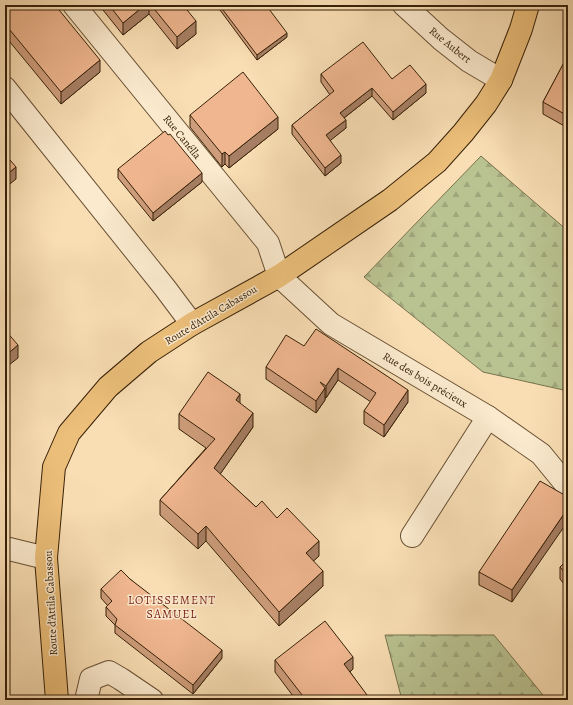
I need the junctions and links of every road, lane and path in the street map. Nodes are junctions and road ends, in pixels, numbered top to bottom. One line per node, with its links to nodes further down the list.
1 (74, 5): 6 (street, Rue Canélla)
2 (404, 5): 4 (street, Rue Aubert)
3 (528, 5): 4 (main road, Route d'Attila Cabassou)
4 (501, 80): 6 (main road, Route d'Attila Cabassou)
5 (5, 88): 7 (street)
6 (279, 276): 7 (main road, Route d'Attila Cabassou); 8 (street, Rue des bois précieux)
7 (192, 324): 12 (main road, Route d'Attila Cabassou)
8 (488, 417): 9 (street, Rue des bois précieux); 10 (street)
9 (568, 487)
10 (412, 536)
11 (5, 548): 12 (street)
12 (46, 558): 13 (main road, Route d'Attila Cabassou)
13 (57, 700)
14 (87, 700): 15 (street)
15 (152, 700)

